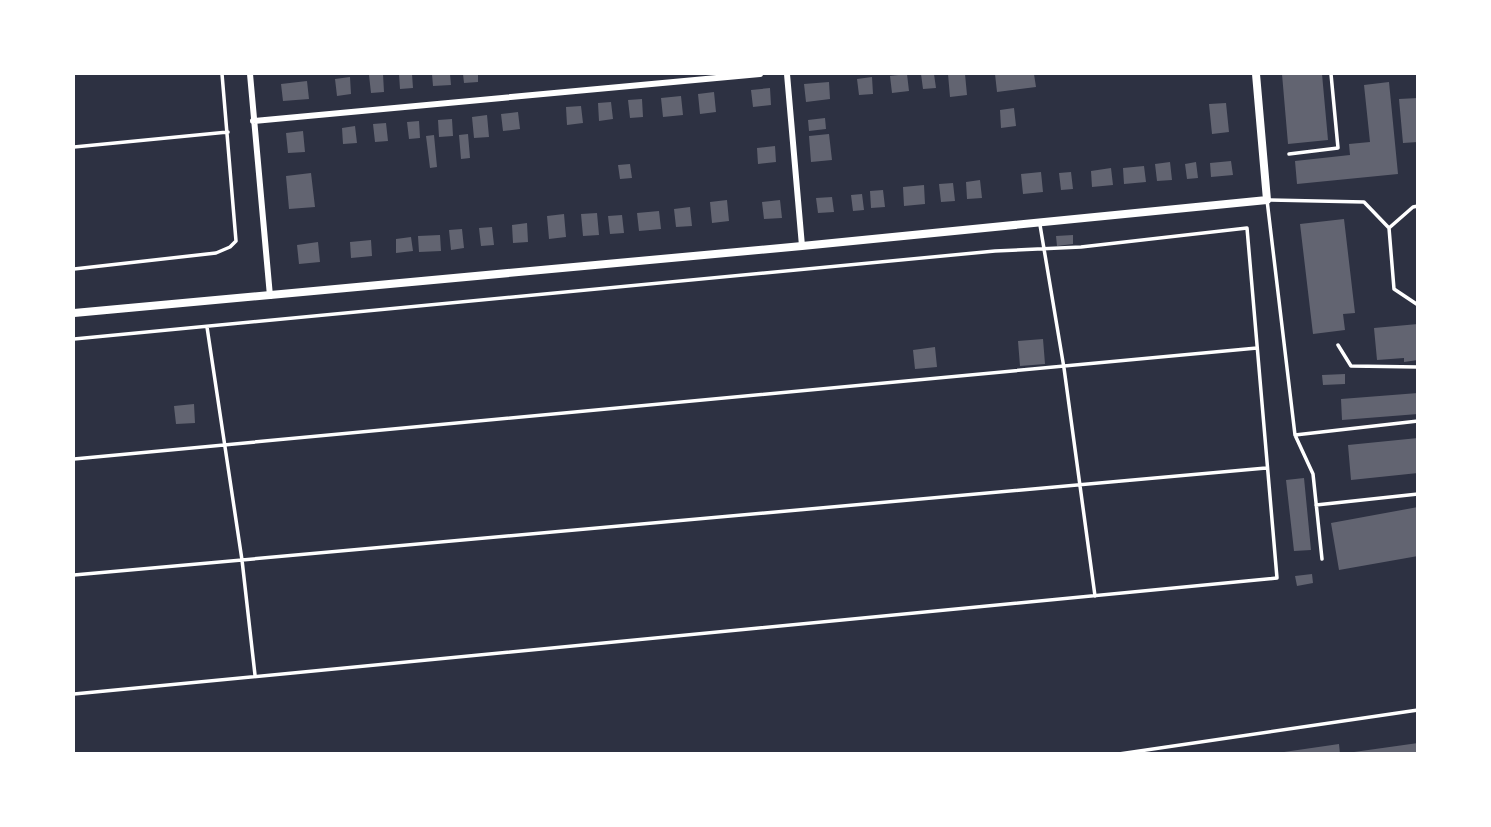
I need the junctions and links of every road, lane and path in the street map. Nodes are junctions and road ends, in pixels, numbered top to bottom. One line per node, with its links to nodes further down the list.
1 (222, 74): 8 (lane)
2 (250, 74): 7 (street)
3 (760, 74): 7 (street)
4 (787, 74): 15 (street)
5 (1256, 74): 11 (street)
6 (1331, 74): 10 (lane)
7 (253, 121): 18 (street)
8 (228, 132): 9 (lane); 17 (lane)
9 (74, 147)
10 (1289, 154)
11 (1267, 200): 13 (street); 14 (lane); 28 (lane)
12 (1418, 206): 14 (lane)
13 (1040, 223): 15 (street); 16 (lane)
14 (1389, 228): 19 (lane)
15 (802, 246): 18 (street)
16 (1044, 248): 21 (lane); 24 (lane); 26 (lane)
17 (74, 269)
18 (270, 296): 20 (street)
19 (1418, 305)
20 (74, 313)
21 (207, 327): 22 (lane); 29 (lane)
22 (74, 339)
23 (1338, 345): 25 (lane)
24 (1257, 348): 26 (lane); 31 (lane)
25 (1418, 367)
26 (1064, 368): 29 (lane); 32 (lane)
27 (1418, 421): 28 (lane)
28 (1295, 435): 34 (lane)
29 (225, 445): 30 (lane); 36 (lane)
30 (74, 459)
31 (1266, 468): 32 (lane); 38 (lane)
32 (1081, 484): 36 (lane); 38 (lane)
33 (1418, 494): 34 (lane)
34 (1316, 505): 35 (lane)
35 (1322, 559)
36 (242, 560): 37 (lane); 39 (lane)
37 (74, 575)
38 (1095, 596): 39 (lane)
39 (256, 676): 40 (lane)
40 (74, 694)
41 (1418, 710): 42 (lane)
42 (1119, 754)

